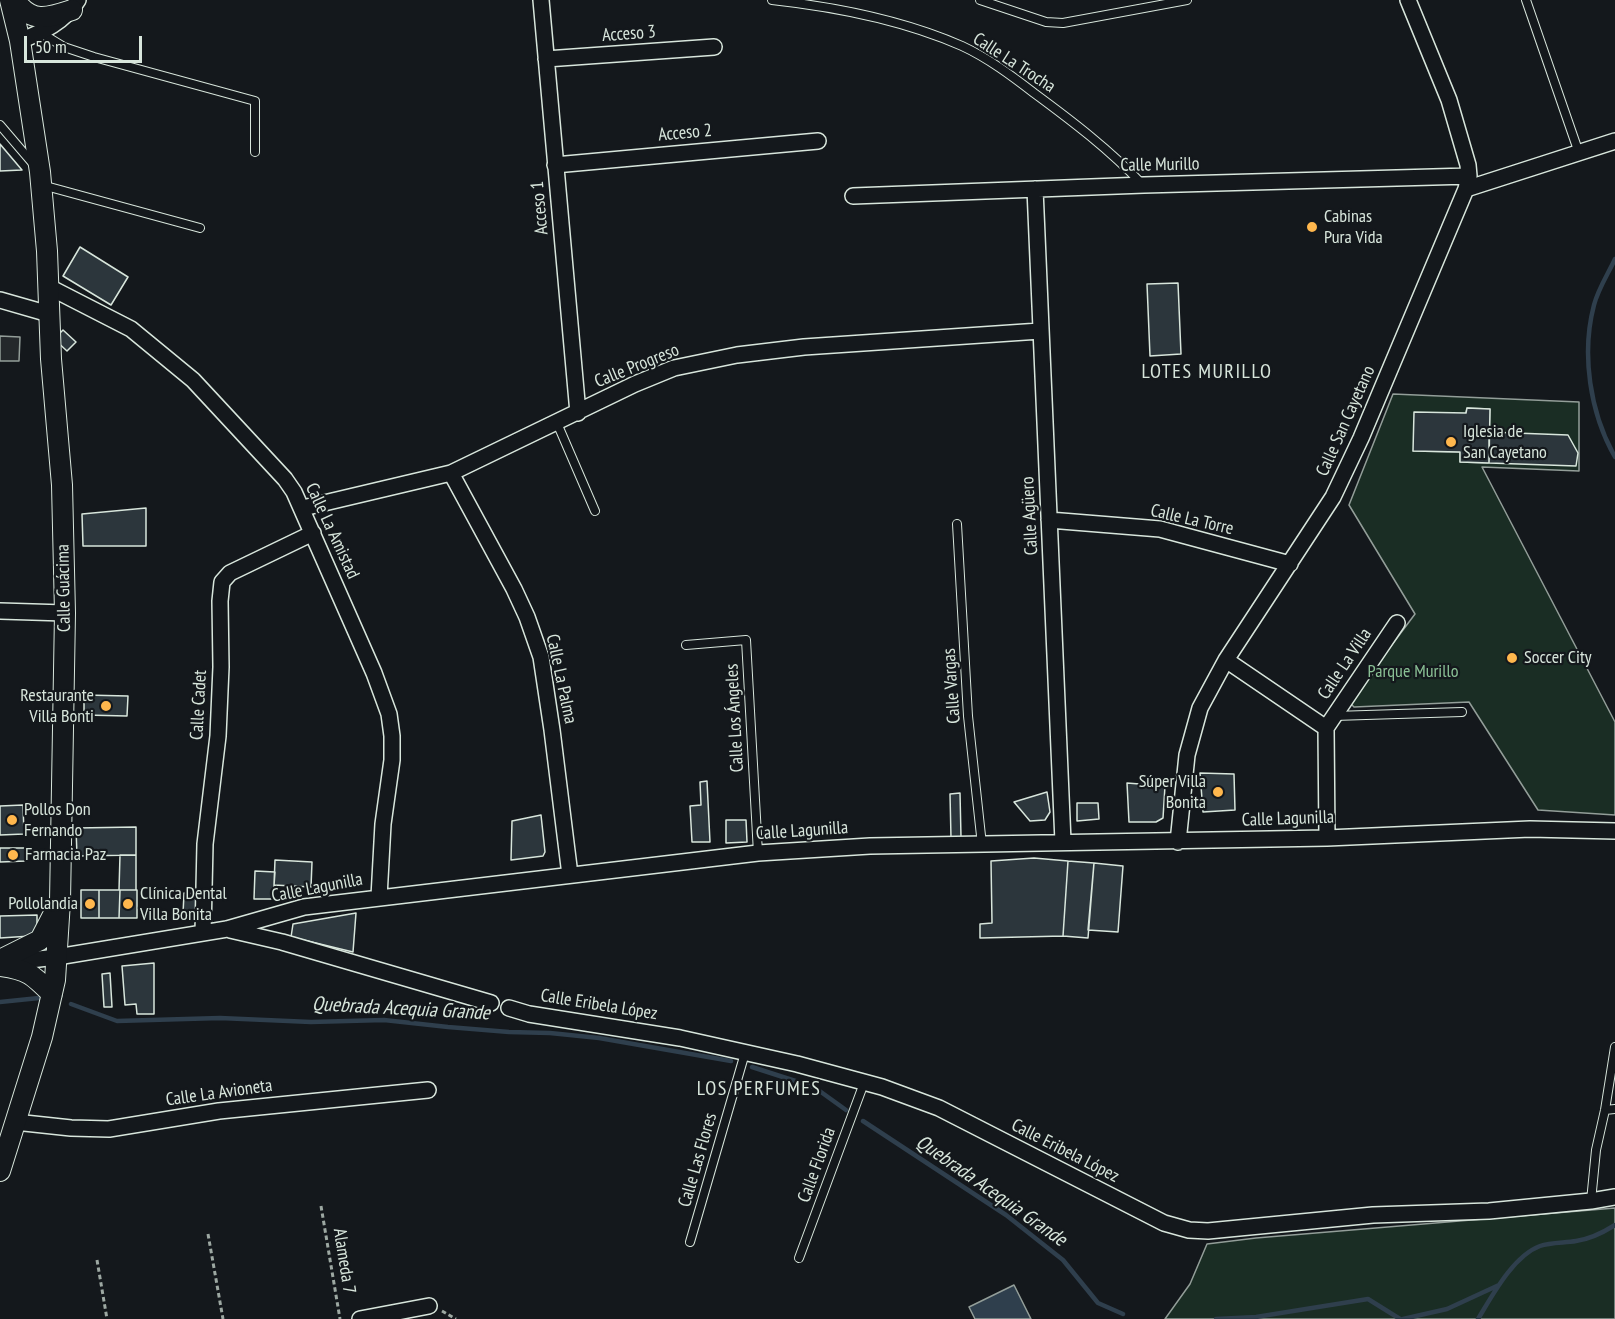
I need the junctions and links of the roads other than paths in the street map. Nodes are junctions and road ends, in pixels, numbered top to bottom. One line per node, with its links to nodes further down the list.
1 (10, 0): 11 (main road, Calle Guácima)
2 (15, 0): 9 (main road)
3 (541, 0): 13 (street, Acceso 1)
4 (772, 0): 22 (lane, Calle La Trocha)
5 (980, 0): 6 (lane)
6 (1187, 0)
7 (1408, 0): 21 (street)
8 (1526, 0): 18 (lane)
9 (75, 5): 10 (street)
10 (41, 33): 11 (street); 17 (lane)
11 (20, 41): 20 (main road, Calle Guácima)
12 (714, 47): 13 (street, Acceso 3)
13 (546, 59): 19 (street, Acceso 1)
14 (0, 125): 20 (lane)
15 (818, 141): 19 (street, Acceso 2)
16 (1615, 141): 18 (street, Calle Murillo)
17 (255, 152)
18 (1579, 153): 21 (street, Calle Murillo)
19 (555, 165): 30 (street, Acceso 1)
20 (40, 178): 25 (lane); 26 (main road, Calle Guácima)
21 (1468, 182): 22 (street, Calle Murillo); 38 (street, Calle San Cayetano)
22 (1144, 185): 23 (street, Calle Murillo)
23 (1035, 189): 24 (street, Calle Murillo); 29 (street, Calle Agüero)
24 (853, 196)
25 (200, 228)
26 (49, 287): 28 (main road, Calle Guácima); 33 (street, Calle La Amistad)
27 (0, 300): 28 (street)
28 (49, 314): 40 (main road, Calle Guácima)
29 (1040, 332): 30 (street, Calle Progreso); 35 (street, Calle Agüero)
30 (578, 413): 31 (street, Calle Progreso)
31 (557, 423): 32 (street, Calle Progreso); 34 (lane)
32 (451, 473): 33 (street, Calle Progreso); 52 (street, Calle La Palma)
33 (303, 508): 37 (street, Calle La Amistad)
34 (595, 511)
35 (1049, 520): 38 (street, Calle La Torre); 48 (street, Calle Agüero)
36 (957, 524): 50 (lane, Calle Vargas)
37 (313, 533): 53 (street, Calle La Amistad); 56 (street, Calle Cadet)
38 (1290, 564): 43 (street, Calle San Cayetano)
39 (0, 611): 40 (street)
40 (64, 612): 54 (main road, Calle Guácima)
41 (1397, 623): 45 (street, Calle La Villa)
42 (686, 645): 51 (lane, Calle Los Ángeles)
43 (1226, 660): 45 (street, Calle La Villa); 49 (street, Calle San Cayetano)
44 (1462, 711): 45 (lane)
45 (1330, 722): 47 (street, Calle La Villa)
46 (1615, 831): 47 (street, Calle Lagunilla)
47 (1327, 838): 49 (street, Calle Lagunilla)
48 (1063, 842): 49 (street, Calle Lagunilla); 50 (street, Calle Lagunilla)
49 (1178, 842)
50 (981, 845): 51 (street, Calle Lagunilla)
51 (758, 853): 52 (street, Calle Lagunilla)
52 (570, 875): 53 (street, Calle Lagunilla)
53 (379, 897): 55 (street, Calle Lagunilla)
54 (60, 900): 57 (main road, Calle Guácima); 58 (main road)
55 (227, 929): 56 (street, Calle Lagunilla); 60 (street)
56 (203, 933): 57 (street, Calle Lagunilla)
57 (57, 957): 58 (street, Calle Lagunilla); 59 (main road, Calle Guácima)
58 (0, 963): 59 (main road)
59 (50, 1002): 68 (main road, Calle Guácima)
60 (491, 1004)
61 (510, 1008): 63 (street, Calle Eribela López)
62 (1615, 1047): 67 (lane)
63 (745, 1053): 64 (street, Calle Eribela López); 72 (lane, Calle Las Flores)
64 (864, 1083): 71 (street, Calle Eribela López); 73 (lane, Calle Florida)
65 (428, 1090): 68 (street, Calle La Avioneta)
66 (1615, 1109): 67 (lane)
67 (1605, 1110): 71 (lane)
68 (8, 1129): 69 (main road, Calle Guácima)
69 (0, 1171)
70 (1615, 1197): 71 (street, Calle Eribela López)
71 (1591, 1202)
72 (690, 1242)
73 (799, 1258)
74 (429, 1306): 75 (street)
75 (360, 1319)

